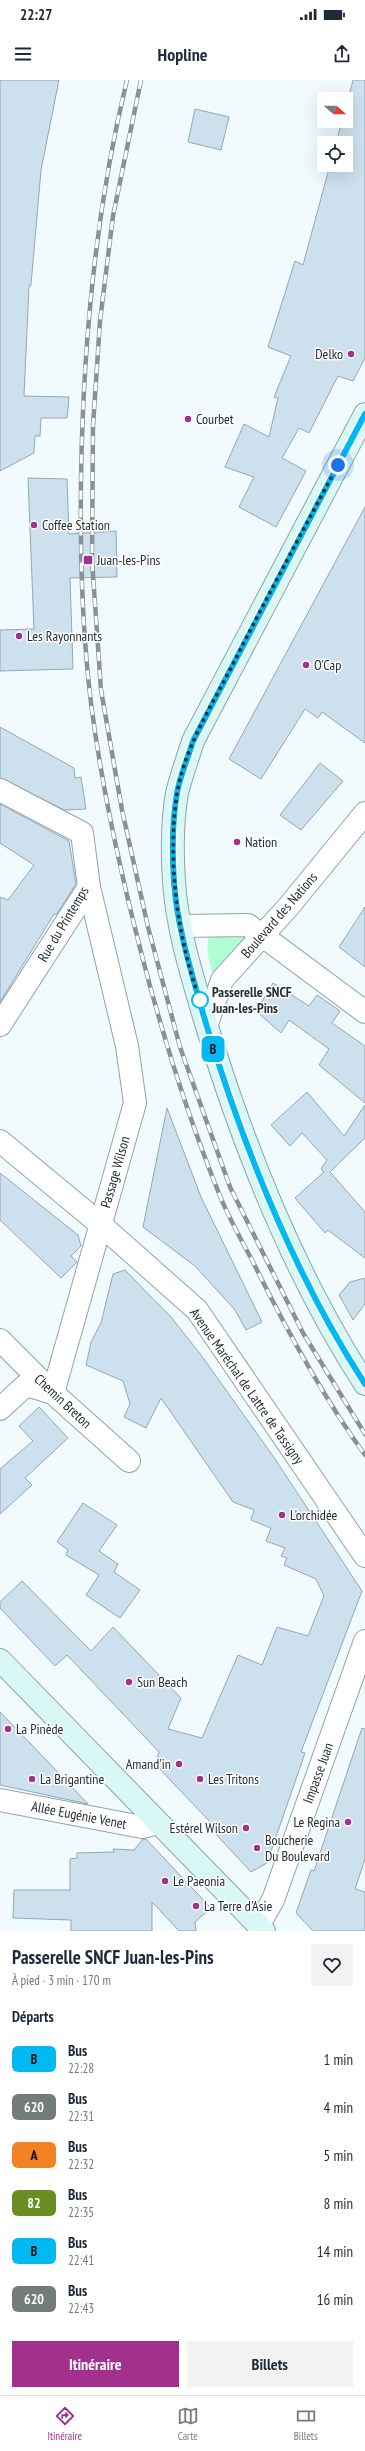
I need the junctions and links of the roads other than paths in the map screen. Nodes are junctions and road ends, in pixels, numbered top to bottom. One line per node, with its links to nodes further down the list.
1 (365, 414): 5 (main road)
2 (0, 790): 4 (street, Rue du Printemps)
3 (365, 813): 6 (street, Boulevard des Nations)
4 (89, 887): 9 (street, Rue du Printemps); 11 (street, Passage Wilson)
5 (181, 926): 6 (street); 8 (main road)
6 (262, 936): 7 (street); 8 (street, Boulevard des Nations)
7 (365, 1012)
8 (207, 1024): 13 (main road)
9 (0, 1025)
10 (0, 1141): 11 (street, Avenue Maréchal de Lattre de Tassigny)
11 (100, 1224): 14 (street, Passage Wilson); 17 (street, Avenue Maréchal de Lattre de Tassigny)
12 (0, 1340): 14 (street, Chemin Breton)
13 (365, 1384)
14 (53, 1393): 15 (street); 16 (street, Chemin Breton)
15 (0, 1409)
16 (129, 1462)
17 (365, 1556)
18 (365, 1641): 22 (street, Impasse Juan)
19 (0, 1660): 21 (main road)
20 (0, 1800): 21 (street, Allée Eugénie Venet)
21 (158, 1823): 22 (main road)
22 (261, 1928)

